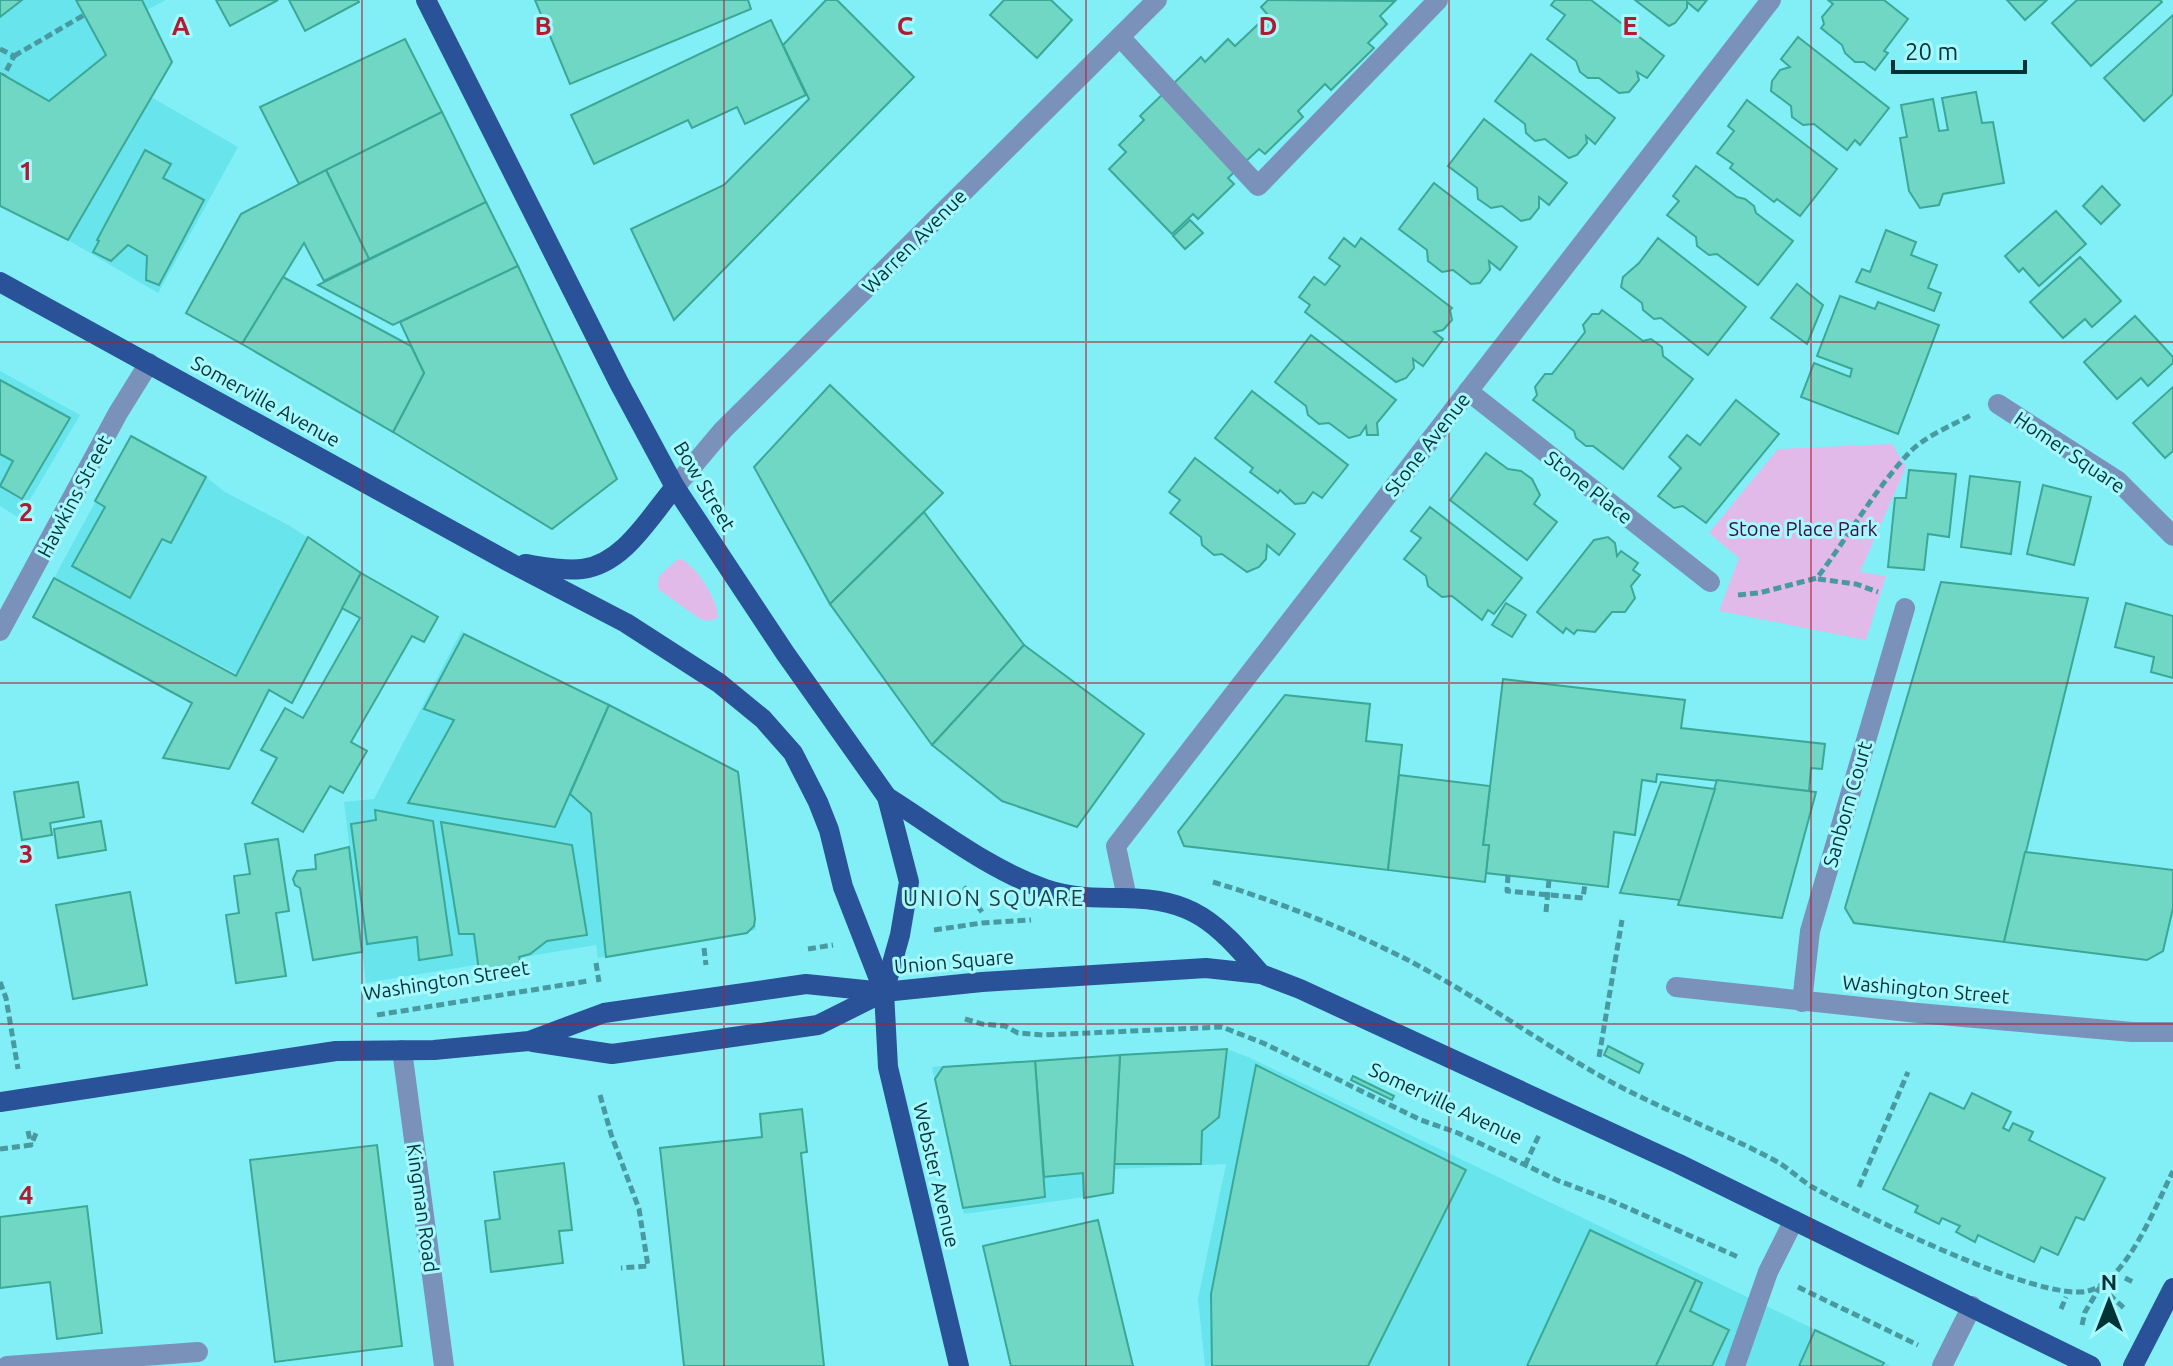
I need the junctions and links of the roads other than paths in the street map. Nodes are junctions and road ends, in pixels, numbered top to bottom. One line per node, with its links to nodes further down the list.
1 (426, 0): 10 (main road, Bow Street)
2 (1157, 0): 5 (street, Warren Avenue)
3 (1438, 0): 5 (street)
4 (1771, 0): 8 (street, Stone Avenue)
5 (1120, 37): 10 (street, Warren Avenue)
6 (0, 282): 7 (main road, Somerville Avenue)
7 (149, 363): 12 (main road, Somerville Avenue); 15 (street, Hawkins Street)
8 (1468, 391): 13 (street, Stone Place); 17 (street, Stone Avenue)
9 (1998, 404): 11 (street, Homer Square)
10 (675, 487): 12 (main road); 16 (main road, Bow Street)
11 (2173, 536)
12 (509, 562): 20 (main road, Union Square)
13 (1710, 582)
14 (1905, 608): 21 (street, Sanborn Court)
15 (0, 631)
16 (887, 797): 17 (main road); 20 (main road, Bow Street)
17 (1127, 898): 18 (main road)
18 (1261, 974): 20 (main road, Union Square); 26 (main road, Union Square)
19 (1676, 987): 21 (street, Washington Street)
20 (884, 992): 23 (main road); 23 (main road); 33 (main road, Webster Avenue)
21 (1802, 1002): 22 (street, Washington Street)
22 (2173, 1032)
23 (529, 1041): 24 (main road)
24 (402, 1050): 25 (main road); 32 (street, Kingman Road)
25 (0, 1102)
26 (1794, 1220): 28 (main road); 34 (street)
27 (2173, 1288): 36 (main road)
28 (1972, 1306): 30 (street); 35 (main road)
29 (198, 1352): 31 (street)
30 (1944, 1362)
31 (7, 1366)
32 (444, 1366)
33 (959, 1366)
34 (1735, 1366)
35 (2091, 1366)
36 (2133, 1366)

